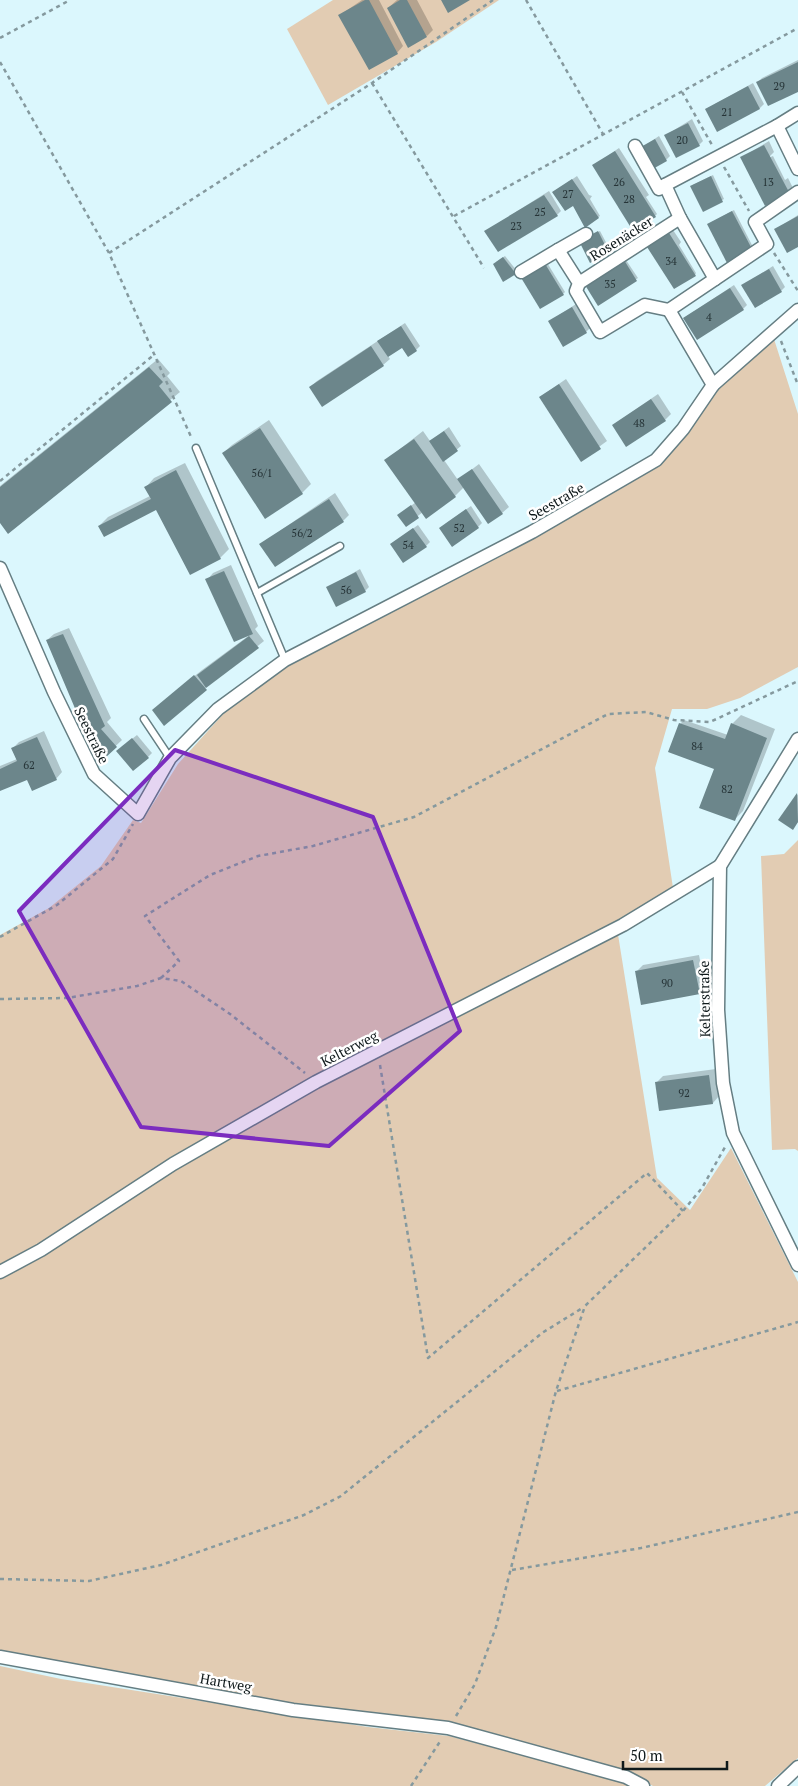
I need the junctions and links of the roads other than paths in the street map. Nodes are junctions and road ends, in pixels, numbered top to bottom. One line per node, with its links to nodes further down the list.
1 (798, 114): 2 (street)
2 (777, 126): 4 (street); 5 (street)
3 (635, 146): 5 (street)
4 (798, 169)
5 (664, 185): 7 (street)
6 (798, 192): 11 (street)
7 (680, 218): 11 (street); 12 (street, Rosenäcker)
8 (586, 234): 9 (street, Rosenäcker)
9 (558, 250): 10 (street, Rosenäcker); 12 (street)
10 (521, 272)
11 (716, 279): 13 (street)
12 (579, 283): 13 (street)
13 (669, 310): 15 (street)
14 (798, 310): 15 (street, Seestraße)
15 (713, 385): 20 (street, Seestraße)
16 (196, 448): 19 (lane)
17 (340, 546): 19 (lane)
18 (0, 568): 23 (street, Seestraße)
19 (258, 593): 20 (lane)
20 (285, 660): 23 (street, Seestraße)
21 (144, 719): 23 (lane)
22 (798, 739): 24 (street)
23 (170, 758)
24 (720, 866): 25 (street, Kelterstraße); 26 (street, Kelterweg)
25 (798, 1264)
26 (0, 1272)
27 (0, 1657): 29 (street, Hartweg)
28 (798, 1767): 30 (street)
29 (643, 1786)
30 (778, 1786)

